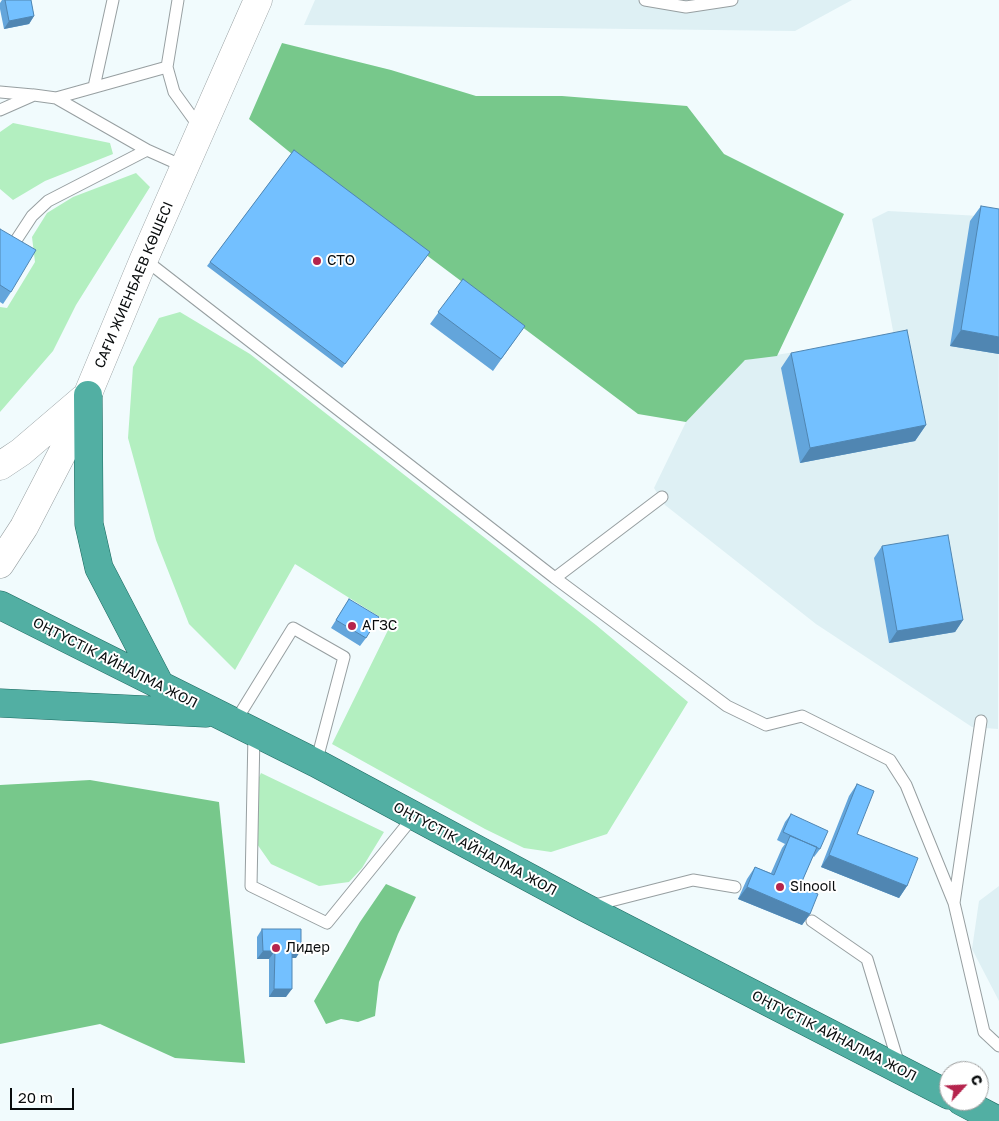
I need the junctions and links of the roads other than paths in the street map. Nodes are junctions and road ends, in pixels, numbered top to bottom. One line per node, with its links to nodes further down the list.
1 (113, 0): 7 (lane)
2 (178, 0): 6 (lane)
3 (258, 0): 12 (main road, САҒИ ЖИЕНБАЕВ КӨШЕСІ)
4 (645, 0): 5 (lane)
5 (732, 0)
6 (167, 67): 7 (lane); 12 (lane)
7 (94, 88): 10 (lane)
8 (0, 92): 9 (lane)
9 (34, 95): 10 (lane); 11 (lane)
10 (56, 98): 13 (lane)
11 (0, 110)
12 (201, 130): 14 (main road, САҒИ ЖИЕНБАЕВ КӨШЕСІ)
13 (147, 150): 14 (lane); 15 (lane)
14 (184, 167): 16 (main road, САҒИ ЖИЕНБАЕВ КӨШЕСІ)
15 (9, 252)
16 (144, 259): 17 (main road, САҒИ ЖИЕНБАЕВ КӨШЕСІ); 21 (lane)
17 (88, 395): 18 (main road); 20 (main road, САҒИ ЖИЕНБАЕВ КӨШЕСІ); 23 (highway)
18 (0, 466)
19 (662, 497): 21 (lane)
20 (0, 564)
21 (555, 578): 30 (lane)
22 (0, 605): 23 (highway, ОҢТҮСТІК АЙНАЛМА ЖОЛ)
23 (160, 685): 26 (highway, ОҢТҮСТІК АЙНАЛМА ЖОЛ)
24 (0, 703): 26 (highway)
25 (981, 721): 30 (lane)
26 (235, 722): 27 (highway, ОҢТҮСТІК АЙНАЛМА ЖОЛ); 27 (lane); 28 (lane)
27 (316, 763): 28 (highway, ОҢТҮСТІК АЙНАЛМА ЖОЛ)
28 (414, 816): 31 (highway, ОҢТҮСТІК АЙНАЛМА ЖОЛ)
29 (735, 888): 31 (lane)
30 (954, 903): 33 (lane)
31 (584, 908): 34 (highway, ОҢТҮСТІК АЙНАЛМА ЖОЛ)
32 (812, 921): 34 (lane)
33 (999, 1046)
34 (900, 1070): 35 (highway, ОҢТҮСТІК АЙНАЛМА ЖОЛ)
35 (939, 1090)
36 (981, 1111): 37 (highway)
37 (999, 1120)

